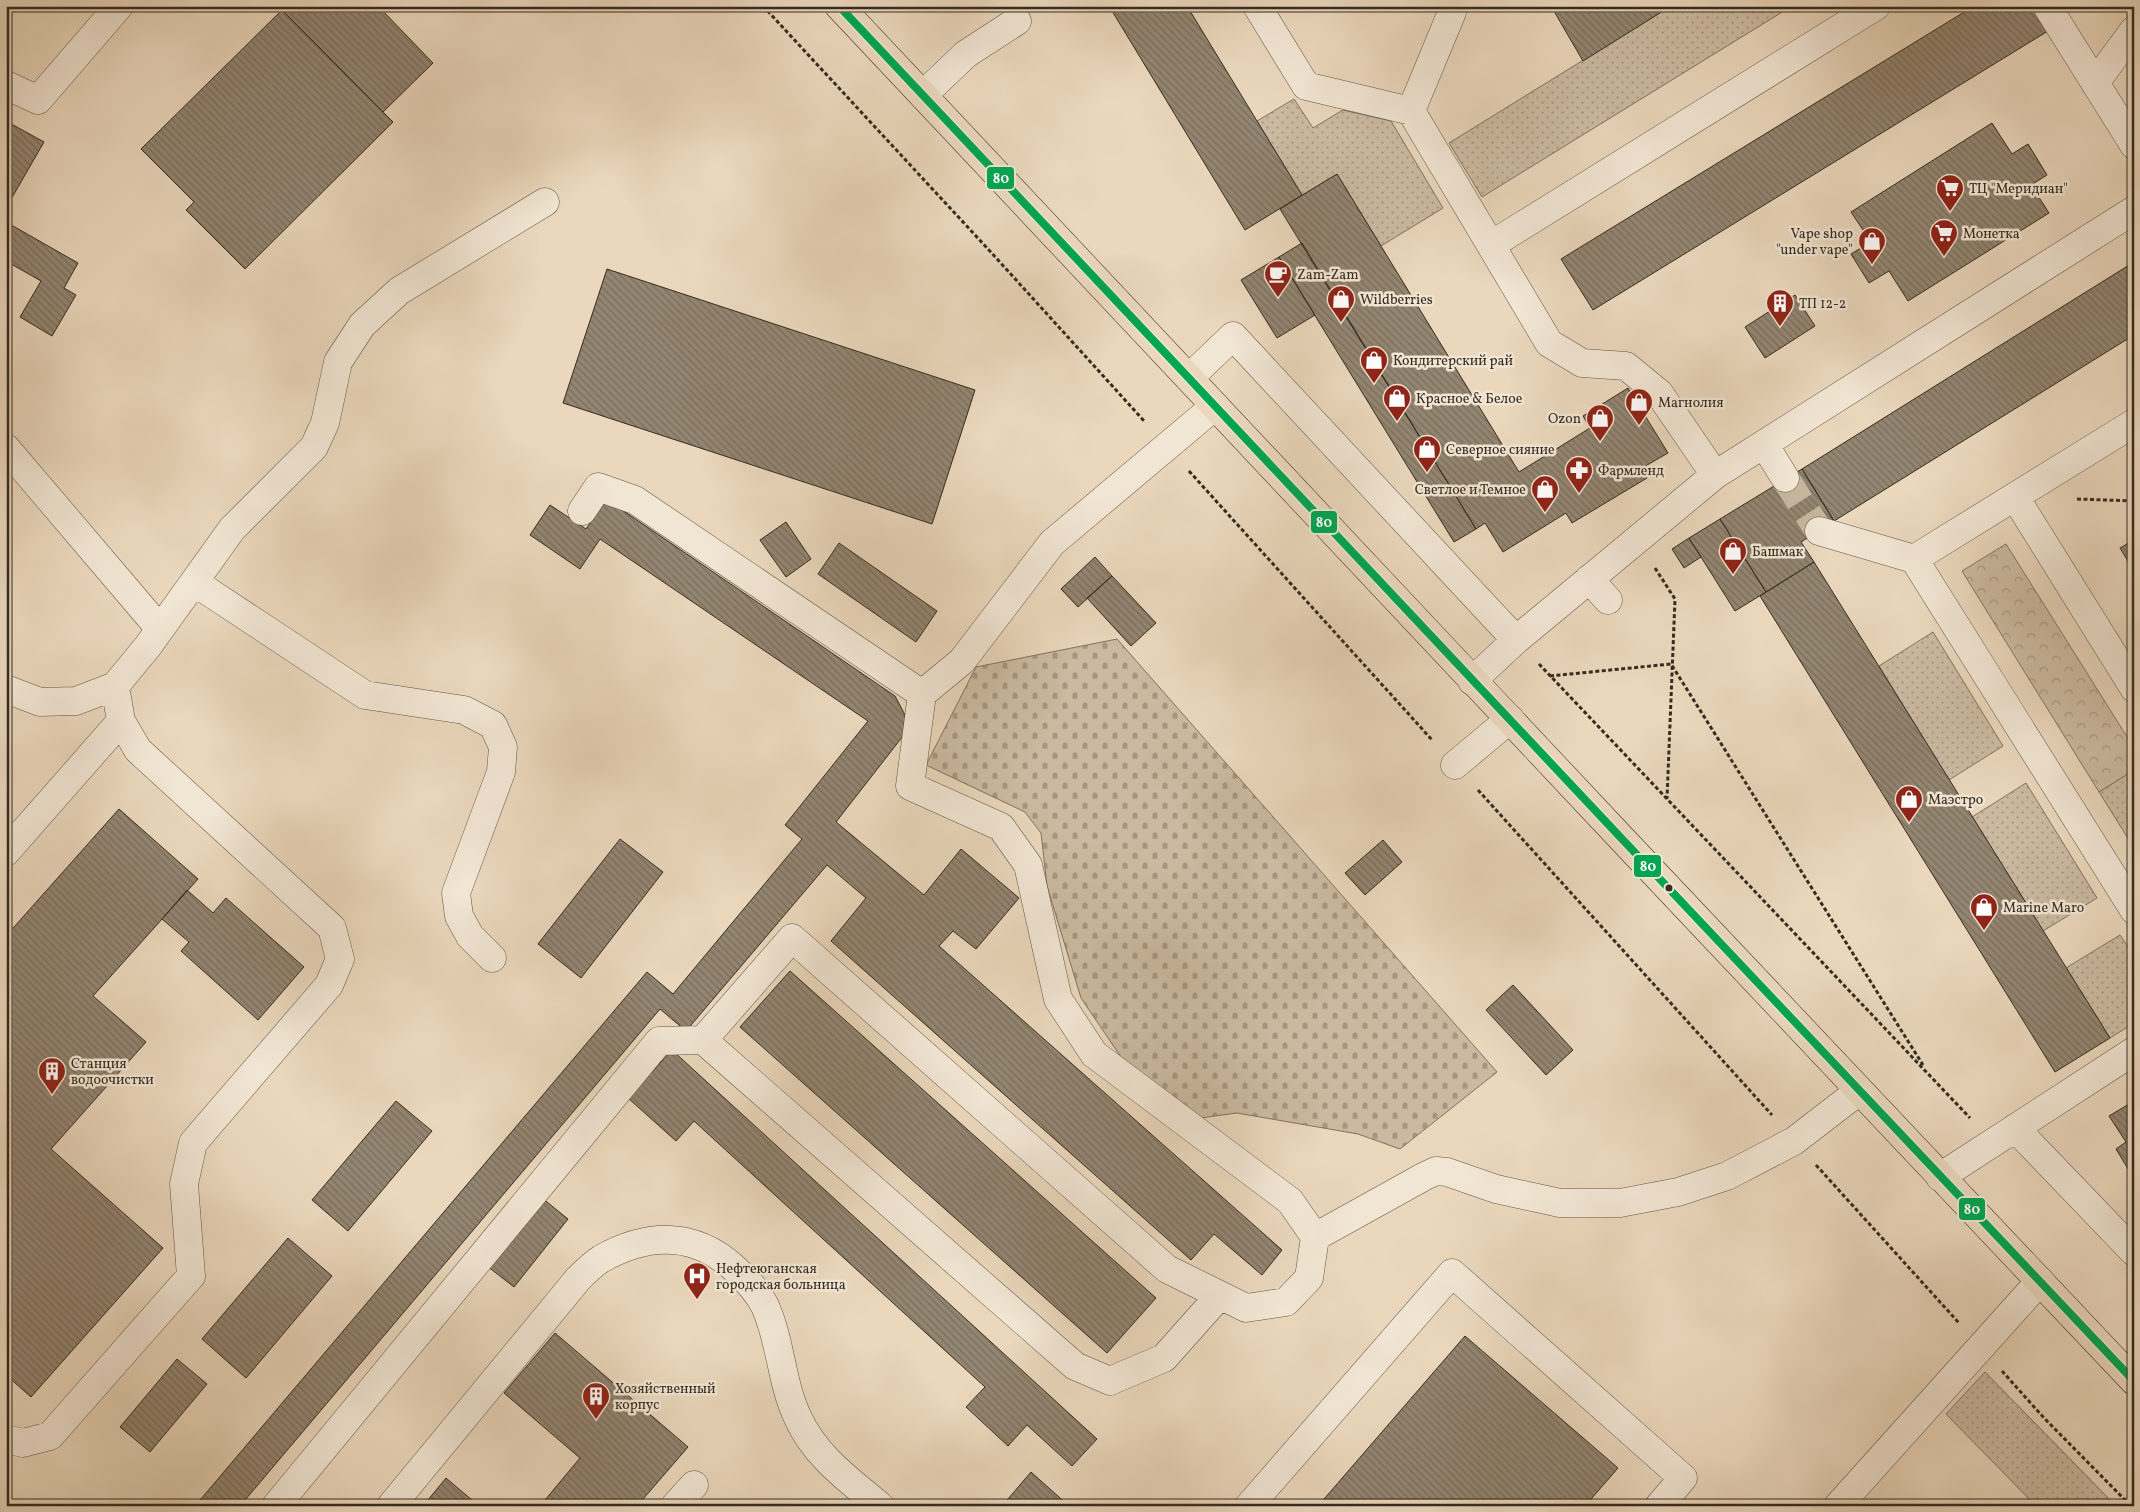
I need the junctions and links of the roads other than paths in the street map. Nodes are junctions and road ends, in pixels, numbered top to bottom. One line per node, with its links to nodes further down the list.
1 (119, 6): 10 (lane)
2 (840, 6): 11 (main road)
3 (1257, 6): 12 (lane)
4 (1449, 6): 12 (lane)
5 (1876, 6): 16 (lane)
6 (2047, 6): 9 (lane)
7 (1017, 21): 11 (lane)
8 (2134, 30): 9 (lane)
9 (2095, 83): 13 (lane)
10 (6, 85)
11 (923, 95): 17 (main road)
12 (1411, 111): 16 (lane)
13 (2134, 145)
14 (545, 202): 29 (lane)
15 (2134, 210): 20 (lane)
16 (1491, 245): 22 (lane)
17 (1189, 378): 18 (main road); 32 (lane)
18 (1215, 406): 33 (main road); 37 (lane)
19 (2134, 423): 24 (lane)
20 (1764, 444): 22 (lane); 23 (lane)
21 (6, 448): 31 (lane)
22 (1715, 475): 28 (lane)
23 (1786, 478)
24 (2015, 497): 27 (lane); 35 (lane)
25 (582, 511): 37 (lane)
26 (1819, 531): 27 (lane)
27 (1914, 559): 42 (lane)
28 (1589, 579): 30 (lane); 32 (lane)
29 (194, 582): 31 (lane); 43 (lane)
30 (1608, 600)
31 (160, 629): 34 (lane)
32 (1516, 640): 33 (lane)
33 (1472, 680): 38 (main road)
34 (115, 686): 36 (lane); 39 (lane)
35 (2134, 688)
36 (6, 689)
37 (922, 694): 49 (lane)
38 (1510, 719): 40 (lane); 46 (main road)
39 (121, 721): 41 (lane); 54 (lane)
40 (1455, 765)
41 (6, 852)
42 (2134, 910)
43 (492, 958)
44 (703, 1040): 52 (lane); 52 (lane); 57 (lane)
45 (2134, 1051): 47 (lane)
46 (1859, 1091): 48 (main road); 49 (lane)
47 (2004, 1135): 48 (lane); 50 (lane)
48 (1940, 1177): 51 (main road)
49 (1315, 1237): 52 (lane)
50 (2134, 1252)
51 (2040, 1281): 53 (main road); 56 (lane)
52 (1220, 1295)
53 (2134, 1381)
54 (6, 1439)
55 (694, 1485): 59 (lane)
56 (1847, 1503)
57 (276, 1506)
58 (391, 1506): 60 (lane)
59 (675, 1506)
60 (880, 1506)
61 (1249, 1506): 62 (lane)
62 (1659, 1506)

